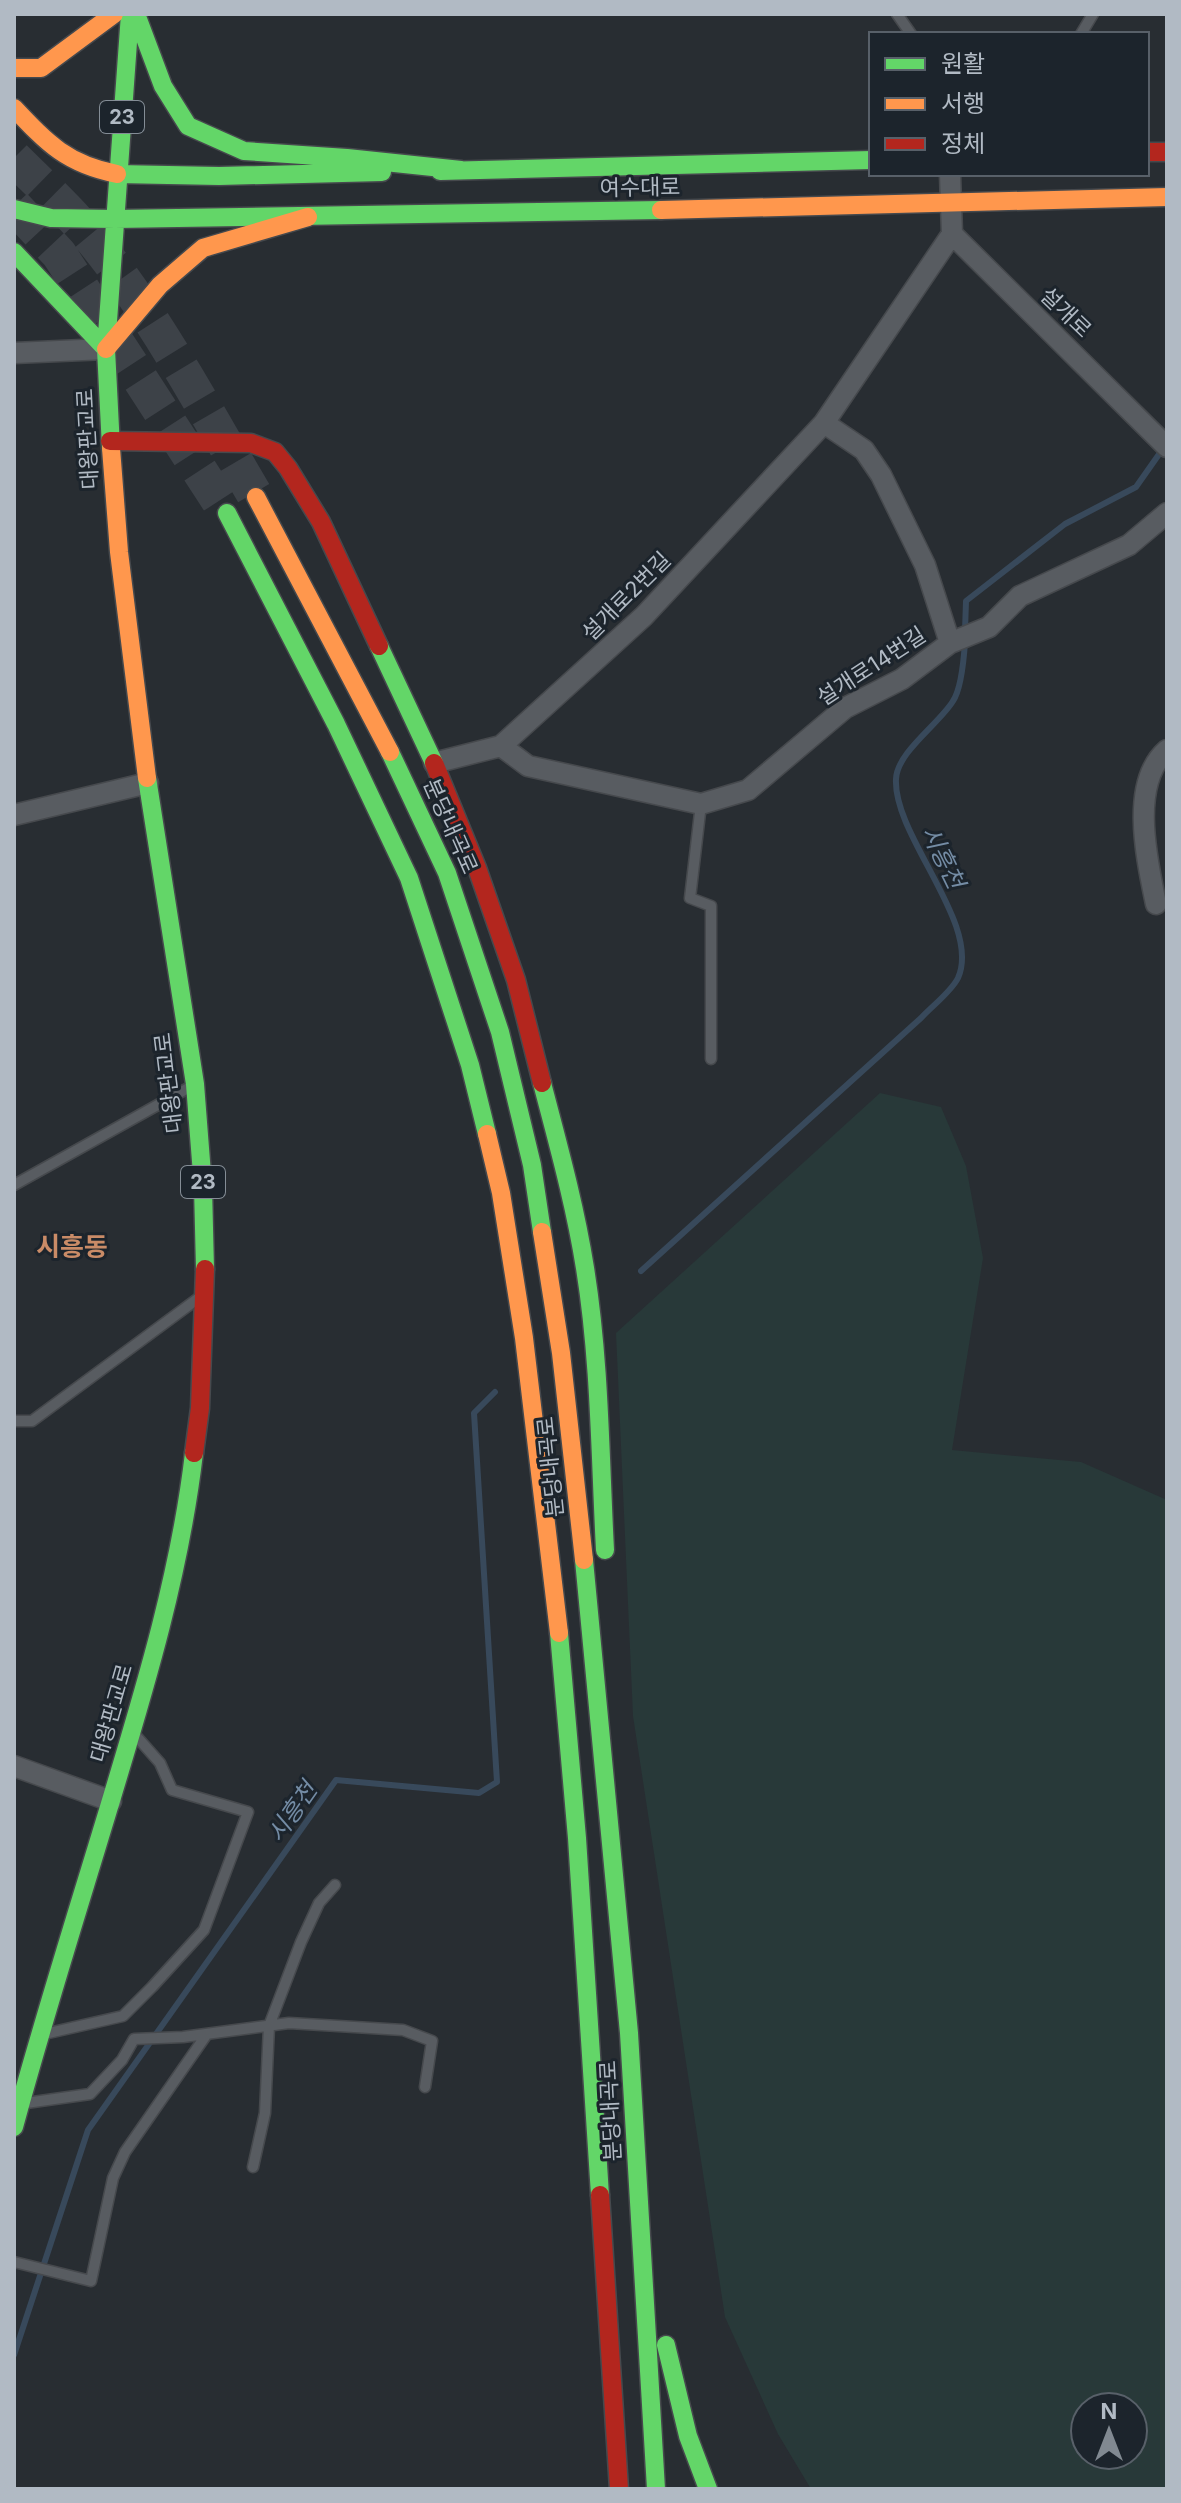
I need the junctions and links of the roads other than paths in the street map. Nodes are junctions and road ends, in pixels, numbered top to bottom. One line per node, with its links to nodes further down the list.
1 (114, 14): 7 (main road)
2 (133, 14): 10 (main road); 11 (main road, 대왕판교로 / 23)
3 (897, 14): 5 (lane)
4 (1093, 14): 6 (lane)
5 (910, 32)
6 (1082, 32)
7 (14, 68)
8 (14, 108): 11 (main road, 여수대로)
9 (869, 160): 10 (main road, 여수대로)
10 (461, 170): 11 (main road, 여수대로)
11 (117, 174): 17 (main road, 대왕판교로 / 23)
12 (950, 176): 14 (street)
13 (1167, 197): 14 (main road, 여수대로)
14 (950, 203): 16 (main road, 여수대로); 18 (street)
15 (14, 209): 17 (main road, 여수대로)
16 (308, 217): 17 (main road, 여수대로); 20 (main road)
17 (115, 219): 20 (main road, 대왕판교로 / 23)
18 (952, 234): 22 (street, 설개로2번길); 24 (street, 설개로)
19 (14, 252): 20 (main road)
20 (106, 349): 21 (street); 23 (main road, 대왕판교로 / 23)
21 (14, 353)
22 (824, 423): 28 (street); 29 (street, 설개로2번길)
23 (110, 441): 31 (main road); 32 (main road, 대왕판교로 / 23)
24 (1161, 441)
25 (256, 497): 41 (main road, 분당내곡로)
26 (227, 513): 55 (main road, 분당내곡로)
27 (1167, 513): 28 (street, 설개로14번길)
28 (951, 643): 33 (street, 설개로14번길)
29 (501, 746): 31 (street, 설개로2번길); 33 (street, 설개로14번길)
30 (1167, 750): 35 (street)
31 (434, 763): 41 (main road)
32 (148, 783): 34 (street); 37 (main road, 대왕판교로 / 23)
33 (701, 804): 36 (lane)
34 (14, 815)
35 (1156, 904)
36 (711, 1059)
37 (195, 1084): 38 (lane); 39 (main road, 대왕판교로 / 23)
38 (14, 1185)
39 (205, 1293): 40 (lane); 42 (main road, 대왕판교로 / 23)
40 (14, 1421)
41 (593, 1643): 53 (main road, 분당내곡로)
42 (132, 1732): 44 (main road, 대왕판교로 / 23); 48 (lane)
43 (14, 1766): 44 (street)
44 (111, 1801): 48 (main road, 대왕판교로 / 23)
45 (335, 1885): 46 (lane)
46 (269, 2026): 47 (lane); 49 (lane); 52 (lane)
47 (207, 2034): 50 (lane); 54 (lane)
48 (39, 2036): 50 (main road, 대왕판교로 / 23)
49 (425, 2087)
50 (20, 2104): 51 (main road, 대왕판교로 / 23)
51 (14, 2127)
52 (253, 2167)
53 (640, 2219): 56 (main road, 분당내곡로); 57 (main road)
54 (14, 2262)
55 (619, 2489)
56 (656, 2489)
57 (708, 2489)

